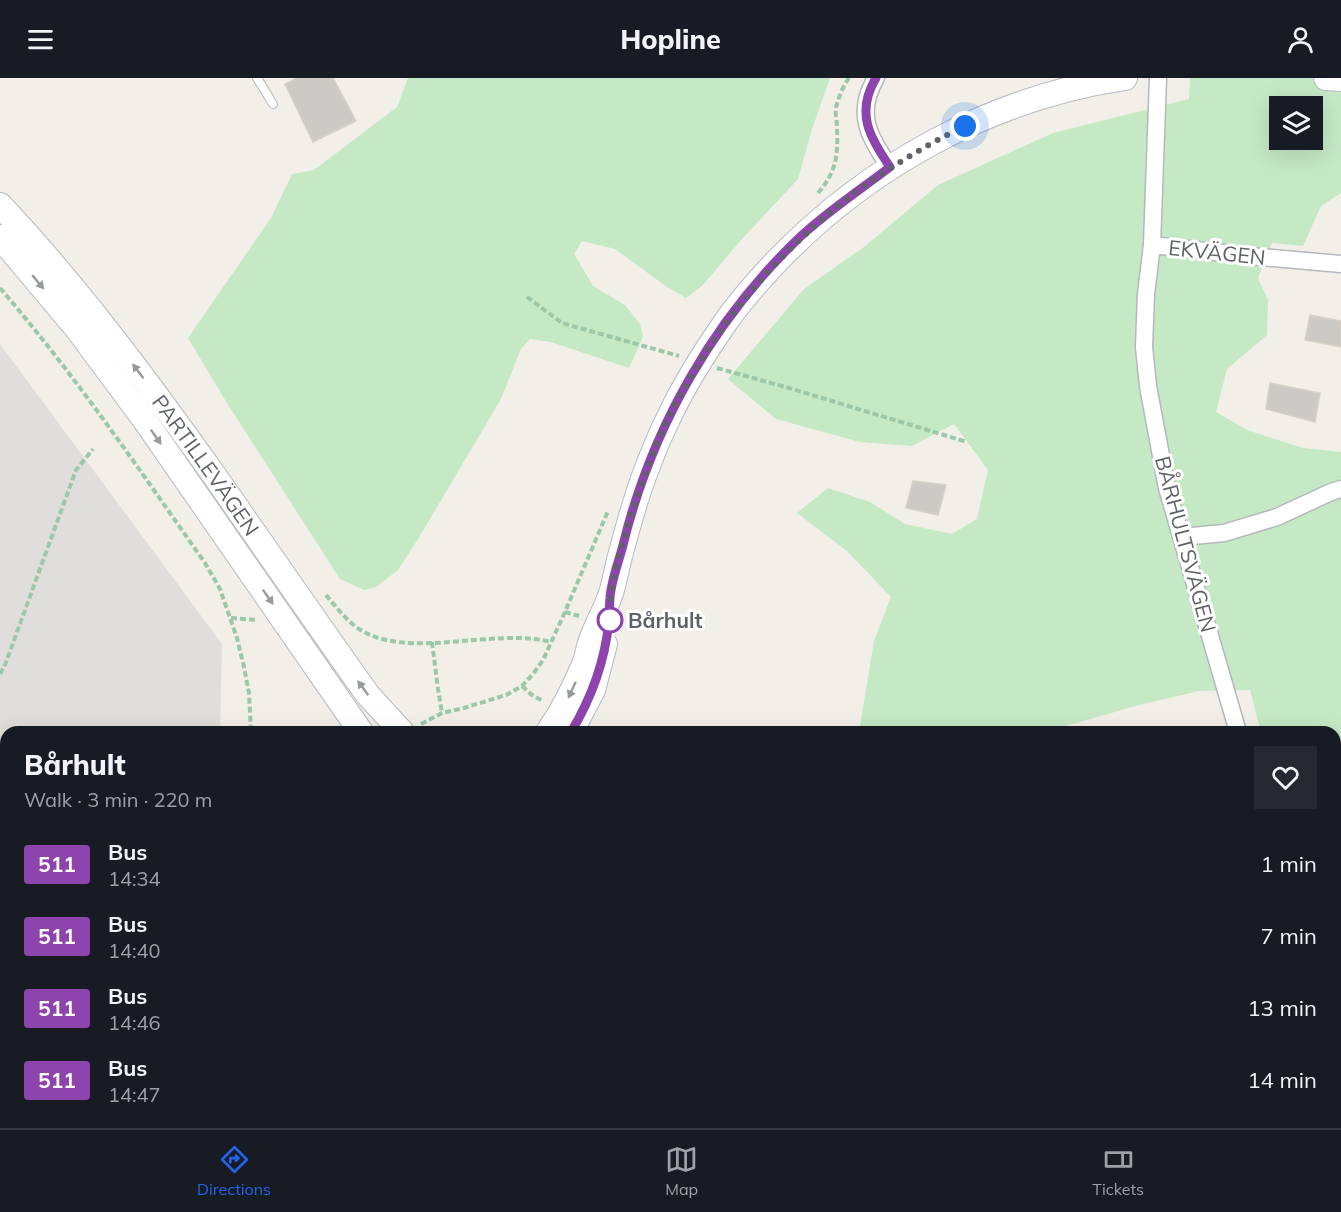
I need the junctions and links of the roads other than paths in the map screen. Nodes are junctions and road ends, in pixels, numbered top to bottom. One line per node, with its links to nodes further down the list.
1 (257, 78): 7 (lane)
2 (876, 78): 8 (street)
3 (1125, 78): 8 (street)
4 (1158, 78): 11 (street, EKVÄGEN)
5 (1326, 78): 6 (street)
6 (1341, 79)
7 (273, 104)
8 (890, 167): 15 (street)
9 (0, 205): 17 (street, PARTILLEVÄGEN, one-way to 9)
10 (0, 237): 16 (street, PARTILLEVÄGEN, one-way to 16)
11 (1152, 245): 12 (street, EKVÄGEN); 14 (street, BÅRHULTSVÄGEN)
12 (1341, 264)
13 (1341, 489): 14 (street)
14 (1182, 537): 20 (street, BÅRHULTSVÄGEN)
15 (610, 597): 18 (street, one-way to 18); 19 (street)
16 (357, 726)
17 (396, 726)
18 (552, 726)
19 (574, 726)
20 (1236, 726)

